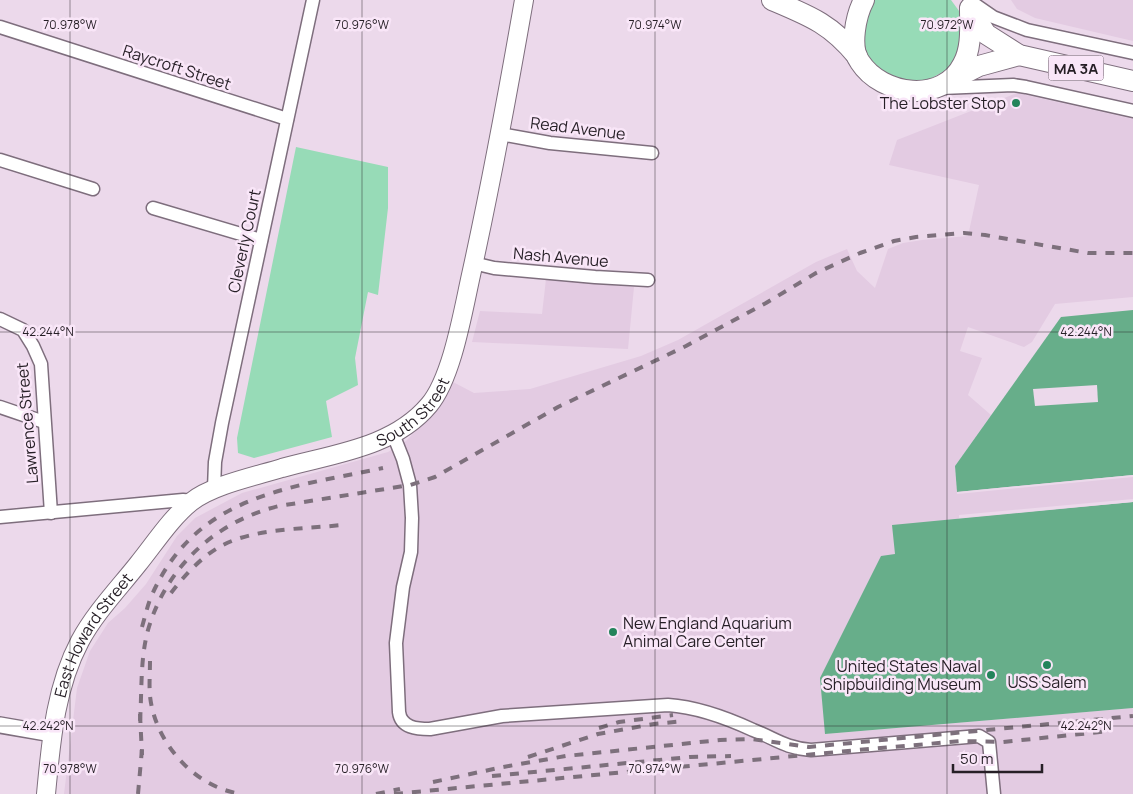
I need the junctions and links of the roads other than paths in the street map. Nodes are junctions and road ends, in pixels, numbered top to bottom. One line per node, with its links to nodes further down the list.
1 (313, 0): 13 (street, Cleverly Court)
2 (524, 0): 14 (main road, South Street)
3 (772, 0): 8 (main road, MA 3A)
4 (864, 0): 8 (main road)
5 (967, 3): 7 (street); 9 (main road, MA 3A); 11 (main road)
6 (0, 27): 13 (street, Raycroft Street)
7 (1133, 53)
8 (857, 56): 11 (main road, MA 3A)
9 (1019, 56): 10 (main road, MA 3A); 11 (main road, MA 3A)
10 (1133, 80)
11 (942, 85): 12 (street)
12 (1133, 111)
13 (287, 119): 19 (street, Cleverly Court)
14 (500, 134): 15 (street, Read Avenue); 20 (main road, South Street)
15 (652, 153)
16 (0, 160): 17 (street)
17 (93, 190)
18 (153, 208): 19 (street)
19 (261, 240): 26 (street, Cleverly Court)
20 (473, 264): 21 (street, Nash Avenue); 25 (main road, South Street)
21 (648, 280)
22 (0, 319): 24 (street, Lawrence Street)
23 (0, 407): 24 (street)
24 (44, 422): 28 (street, Lawrence Street)
25 (393, 434): 26 (main road, South Street); 33 (street)
26 (214, 489): 27 (main road, South Street)
27 (192, 501): 28 (street, South Street); 31 (main road, East Howard Street)
28 (51, 513): 29 (street, South Street)
29 (0, 517)
30 (0, 725): 31 (street)
31 (52, 734): 32 (main road, East Howard Street)
32 (46, 794)
33 (994, 794)

